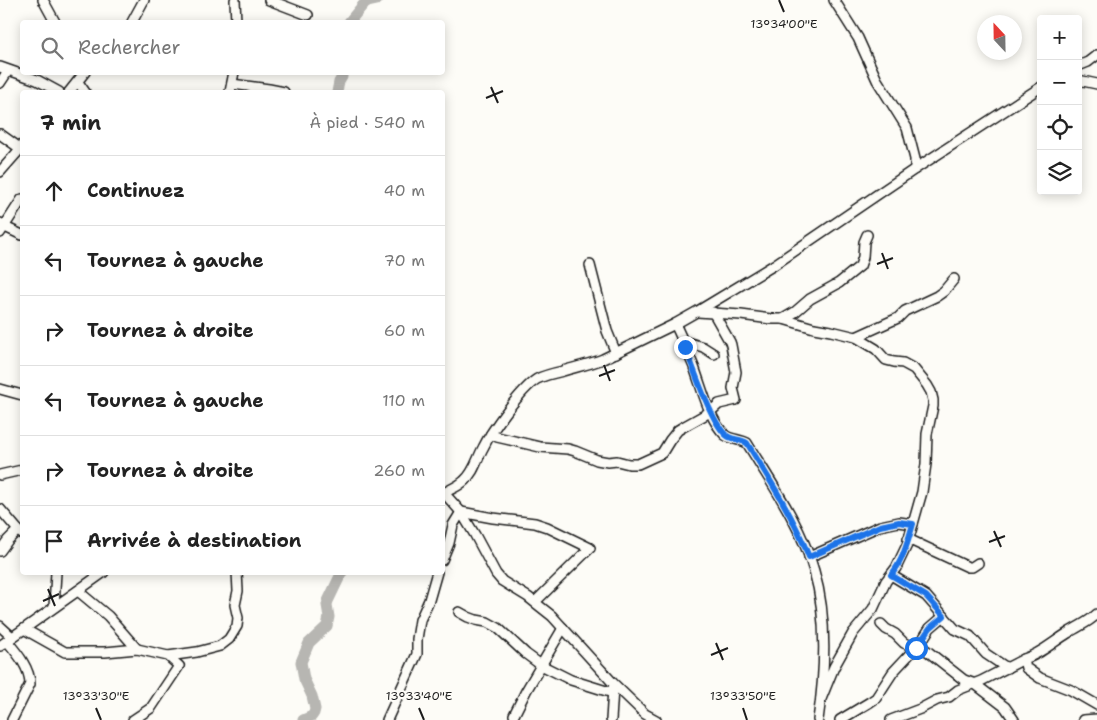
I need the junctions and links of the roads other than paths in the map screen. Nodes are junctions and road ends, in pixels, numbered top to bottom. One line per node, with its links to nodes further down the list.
1 (43, 0): 7 (street)
2 (144, 0): 8 (street)
3 (235, 0): 9 (street)
4 (269, 0): 6 (street)
5 (834, 0): 30 (street)
6 (308, 15)
7 (54, 20)
8 (133, 20)
9 (236, 20)
10 (1097, 55): 11 (street)
11 (1082, 64)
12 (4, 69): 13 (street); 19 (street)
13 (20, 74)
14 (22, 75): 22 (street)
15 (83, 75): 18 (street)
16 (233, 75): 21 (street)
17 (1082, 81): 20 (street)
18 (78, 82): 23 (street); 24 (street)
19 (0, 83)
20 (1097, 84)
21 (231, 88): 25 (street)
22 (55, 90)
23 (71, 90)
24 (84, 90)
25 (274, 90)
26 (1037, 90): 30 (street)
27 (0, 134): 28 (street)
28 (20, 147)
29 (20, 150): 31 (street)
30 (915, 169): 38 (street)
31 (0, 172)
32 (20, 202): 33 (street)
33 (2, 228): 34 (street)
34 (20, 234)
35 (867, 235): 40 (street)
36 (590, 265): 44 (street)
37 (954, 279): 42 (street)
38 (698, 312): 39 (street); 41 (street)
39 (713, 312): 40 (street); 48 (street)
40 (783, 319): 42 (street)
41 (675, 324): 43 (street); 44 (street)
42 (856, 337): 56 (street)
43 (683, 341): 45 (street); 48 (street)
44 (616, 353): 49 (street)
45 (714, 354)
46 (0, 389): 47 (street)
47 (20, 394)
48 (710, 412): 49 (street); 61 (street)
49 (491, 434): 52 (street)
50 (20, 470): 51 (street)
51 (0, 475)
52 (445, 492)
53 (445, 495): 55 (street)
54 (0, 508): 57 (street)
55 (461, 512): 60 (street); 69 (street); 69 (street)
56 (913, 524): 58 (street); 61 (street)
57 (20, 532): 59 (street)
58 (908, 539): 62 (street); 67 (street)
59 (0, 552)
60 (445, 553)
61 (809, 557): 87 (street)
62 (978, 562)
63 (56, 575): 70 (street)
64 (100, 575): 68 (street)
65 (237, 575): 81 (street)
66 (436, 575): 93 (street)
67 (891, 575): 73 (street); 87 (street)
68 (78, 591): 70 (street); 80 (street)
69 (535, 602): 76 (street)
70 (54, 607): 77 (street)
71 (459, 612): 83 (street)
72 (1097, 614): 82 (street)
73 (944, 616): 79 (street); 84 (street)
74 (881, 624): 79 (street)
75 (0, 626): 78 (street)
76 (563, 628): 83 (street); 86 (street)
77 (24, 629): 78 (street); 80 (street)
78 (6, 641): 91 (street)
79 (916, 648): 85 (street); 97 (street)
80 (136, 649): 81 (street)
81 (168, 656): 92 (street)
82 (1024, 659): 84 (street); 88 (street)
83 (541, 665): 86 (street); 89 (street)
84 (1007, 668): 85 (street)
85 (975, 684): 98 (street); 99 (street)
86 (613, 688): 94 (street); 95 (street)
87 (821, 699): 96 (street)
88 (1097, 705)
89 (514, 715)
90 (1097, 719): 100 (street)
91 (12, 720)
92 (133, 720)
93 (387, 720)
94 (611, 720)
95 (656, 720)
96 (818, 720)
97 (840, 720)
98 (891, 720)
99 (1014, 720)
100 (1083, 720)

